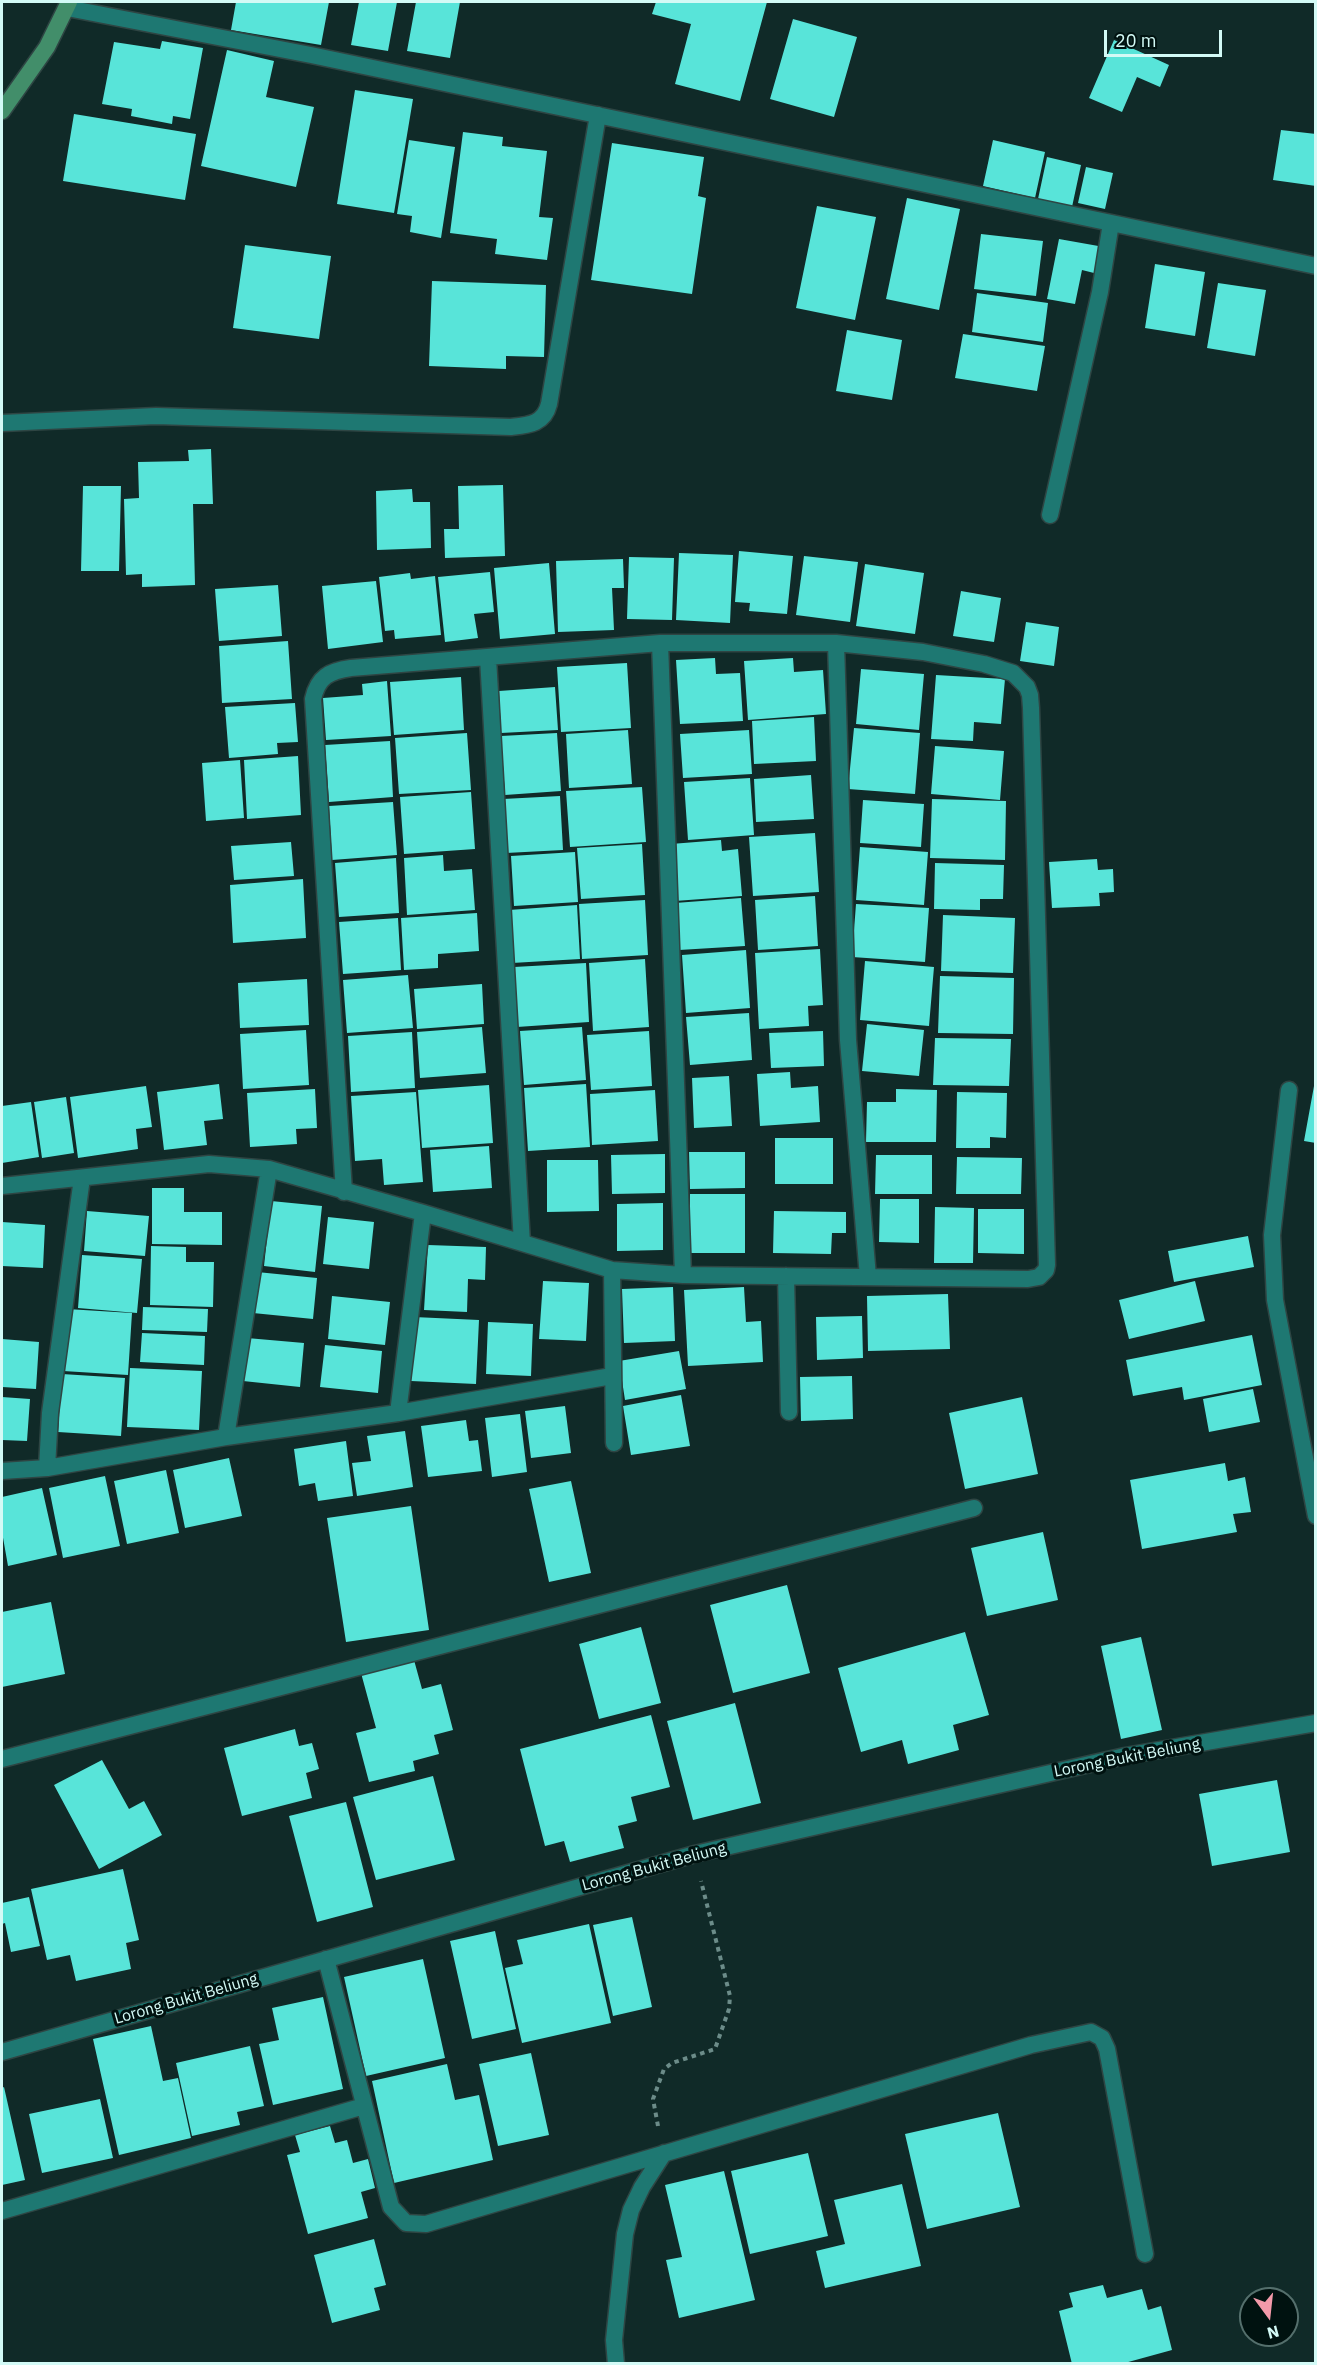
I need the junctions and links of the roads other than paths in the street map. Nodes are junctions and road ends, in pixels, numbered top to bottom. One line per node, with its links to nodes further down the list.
1 (68, 5): 2 (main road); 3 (street)
2 (2, 111)
3 (598, 115): 4 (street); 6 (street)
4 (1111, 223): 5 (street); 7 (street)
5 (1316, 266)
6 (2, 423)
7 (1050, 514)
8 (660, 643): 9 (street); 10 (street); 19 (street)
9 (836, 643): 21 (street); 21 (street)
10 (488, 658): 15 (street); 17 (street)
11 (1289, 1090): 30 (street)
12 (269, 1169): 13 (street); 15 (street); 25 (street)
13 (82, 1178): 14 (street); 27 (street)
14 (2, 1186)
15 (344, 1192): 16 (street)
16 (423, 1213): 17 (street); 24 (street)
17 (522, 1243): 18 (street)
18 (612, 1270): 19 (street); 22 (street)
19 (684, 1275): 20 (street)
20 (786, 1276): 21 (street); 23 (street)
21 (868, 1277)
22 (612, 1376): 24 (street); 26 (street)
23 (789, 1412)
24 (398, 1413): 25 (street)
25 (226, 1437): 27 (street)
26 (614, 1443)
27 (47, 1468): 28 (street)
28 (2, 1471)
29 (974, 1508): 32 (street)
30 (1316, 1516)
31 (1316, 1723): 33 (street, Lorong Bukit Beliung)
32 (2, 1759)
33 (326, 1959): 34 (street, Lorong Bukit Beliung); 35 (street)
34 (2, 2052)
35 (364, 2106): 36 (street); 37 (street)
36 (664, 2153): 38 (street); 39 (street)
37 (2, 2211)
38 (1145, 2254)
39 (616, 2364)

